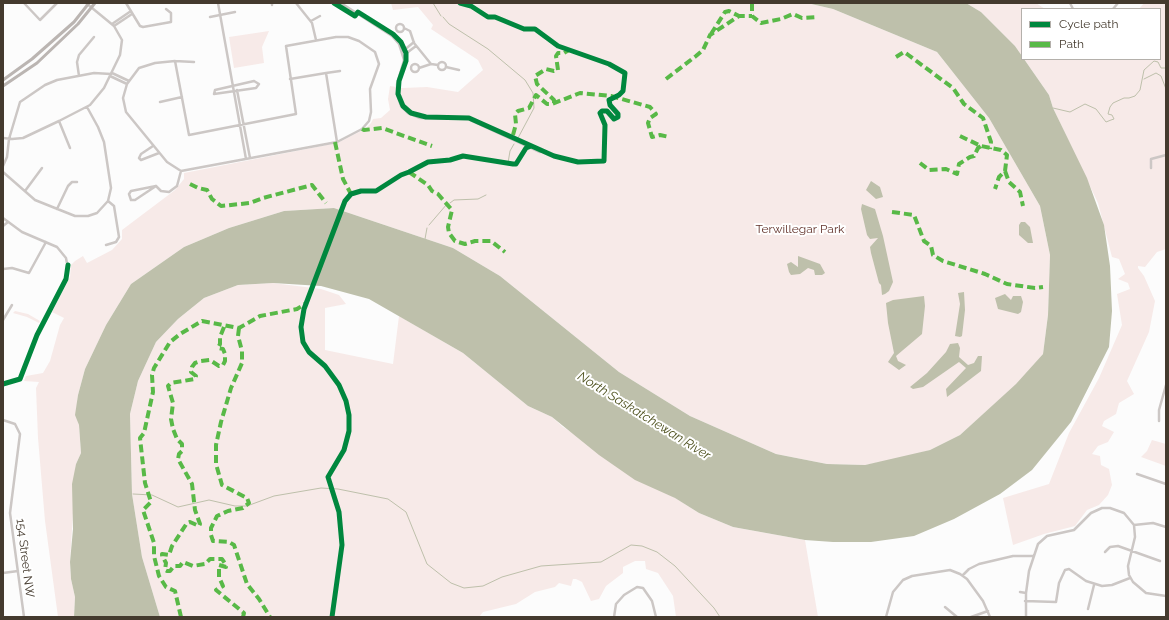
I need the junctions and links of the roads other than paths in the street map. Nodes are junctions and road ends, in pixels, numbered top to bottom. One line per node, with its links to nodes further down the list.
1 (24, 3): 2 (street)
2 (57, 3)
3 (95, 3): 9 (main road)
4 (126, 3): 12 (street)
5 (218, 3): 13 (street)
6 (296, 3): 16 (street)
7 (343, 3): 23 (street)
8 (88, 4): 9 (street); 36 (main road)
9 (92, 7): 17 (street); 38 (main road)
10 (166, 9): 12 (street)
11 (234, 12): 13 (street)
12 (132, 13): 17 (street)
13 (221, 15): 15 (street); 39 (street)
14 (320, 16): 16 (street)
15 (210, 17)
16 (311, 21): 20 (street)
17 (113, 25): 33 (street)
18 (404, 28): 21 (street)
19 (94, 37): 34 (street)
20 (316, 40): 35 (street); 48 (street)
21 (414, 42): 22 (street); 23 (street)
22 (416, 46): 23 (street); 26 (street)
23 (402, 51): 51 (street)
24 (175, 61): 25 (street); 37 (street); 41 (street)
25 (194, 62)
26 (431, 64): 27 (street); 29 (street)
27 (438, 66): 28 (street); 28 (street)
28 (446, 67): 30 (street)
29 (419, 68)
30 (459, 70)
31 (340, 71): 32 (street)
32 (326, 73): 35 (street); 48 (street)
33 (111, 74): 34 (street); 37 (street); 43 (street)
34 (79, 76): 47 (street)
35 (290, 79): 45 (street)
36 (3, 80)
37 (128, 82): 49 (street)
38 (3, 86)
39 (234, 86): 40 (street); 40 (street); 40 (street)
40 (236, 91): 45 (street)
41 (182, 97): 42 (street); 45 (street)
42 (160, 102)
43 (87, 107): 44 (street); 64 (street)
44 (59, 121): 47 (street); 50 (street)
45 (242, 125): 54 (street); 55 (street)
46 (3, 138): 47 (street)
47 (9, 139): 56 (street)
48 (337, 142): 54 (street)
49 (153, 146): 52 (street); 52 (street)
50 (70, 148)
51 (540, 152)
52 (159, 153): 59 (street)
53 (1166, 155): 58 (street)
54 (250, 158): 55 (street)
55 (246, 159): 59 (street)
56 (3, 166)
57 (42, 168): 63 (street)
58 (1151, 168)
59 (181, 171): 62 (street)
60 (3, 172): 63 (street)
61 (77, 182): 65 (street)
62 (156, 186): 62 (street)
63 (25, 191): 65 (street)
64 (108, 201): 65 (street); 70 (street)
65 (57, 209)
66 (3, 218): 67 (street)
67 (8, 222): 68 (street); 69 (street)
68 (3, 226)
69 (46, 242): 71 (street); 74 (street)
70 (106, 245)
71 (3, 269)
72 (12, 306): 73 (street)
73 (3, 320)
74 (3, 384)
75 (1166, 385): 77 (street)
76 (3, 420): 86 (street, 154 Street NW)
77 (1159, 421)
78 (1137, 474): 79 (street)
79 (1166, 484)
80 (1134, 525): 81 (street); 82 (street); 84 (street)
81 (1166, 527)
82 (1132, 551): 83 (street); 85 (street); 89 (street)
83 (1105, 552)
84 (1033, 556): 88 (street); 92 (street)
85 (1160, 561)
86 (18, 571): 87 (street); 98 (street, 154 Street NW)
87 (3, 573)
88 (963, 575): 97 (street); 101 (street)
89 (1130, 578): 90 (street); 93 (street)
90 (1094, 585): 94 (street); 96 (street)
91 (1020, 592): 92 (street)
92 (1026, 593): 94 (street)
93 (1166, 596)
94 (1025, 601): 105 (street)
95 (945, 607): 102 (street)
96 (1088, 608)
97 (988, 611): 103 (street); 104 (street)
98 (24, 617)
99 (614, 617): 100 (street)
100 (656, 617)
101 (886, 617)
102 (957, 617)
103 (971, 617)
104 (990, 617)
105 (1026, 617)

